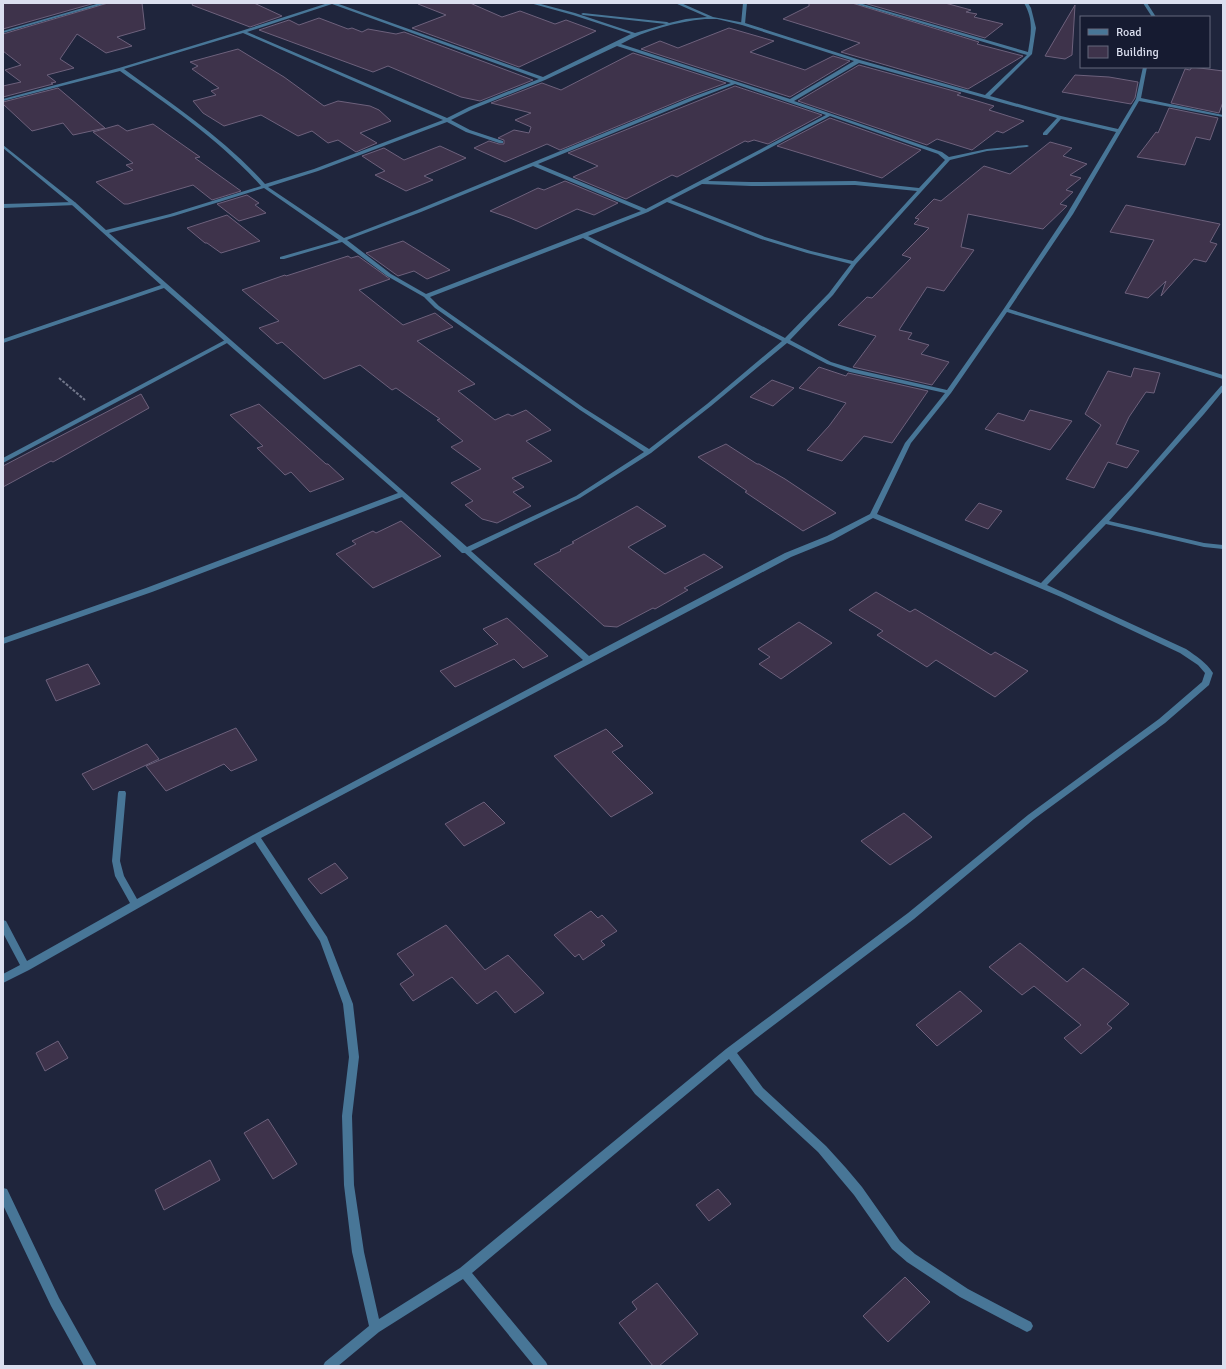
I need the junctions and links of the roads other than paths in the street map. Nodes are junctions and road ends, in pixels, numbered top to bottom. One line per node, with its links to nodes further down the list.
1 (104, 3): 14 (street)
2 (332, 3): 15 (street); 22 (street)
3 (532, 3): 9 (street)
4 (676, 3): 11 (street)
5 (745, 3): 13 (street)
6 (855, 3): 18 (street)
7 (1026, 3): 18 (street)
8 (1145, 3): 10 (street)
9 (574, 14): 12 (street); 16 (street)
10 (1153, 16)
11 (714, 18): 12 (street); 13 (street)
12 (672, 24): 16 (street)
13 (743, 24): 19 (street)
14 (3, 32)
15 (243, 32): 21 (street); 31 (street)
16 (635, 34): 17 (street)
17 (617, 44): 22 (street); 23 (street)
18 (1030, 54): 24 (street)
19 (858, 61): 24 (street); 27 (street)
20 (1145, 68): 25 (street)
21 (121, 69): 26 (street); 40 (street)
22 (543, 79): 31 (street)
23 (735, 84): 27 (street); 38 (street)
24 (987, 96): 30 (street)
25 (1138, 99): 29 (street); 32 (street)
26 (3, 100)
27 (790, 101): 28 (street)
28 (829, 115): 37 (street); 39 (street)
29 (1223, 116)
30 (1060, 117): 32 (street); 33 (street)
31 (447, 120): 34 (street); 40 (street)
32 (1120, 131): 53 (street)
33 (1045, 134)
34 (501, 142)
35 (3, 146): 43 (street)
36 (1027, 146): 37 (street)
37 (948, 159): 41 (street)
38 (533, 164): 45 (street); 48 (street)
39 (700, 182): 41 (street); 42 (street)
40 (264, 186): 46 (street); 48 (street)
41 (920, 190): 50 (street)
42 (666, 200): 45 (street); 50 (street)
43 (74, 204): 44 (street); 46 (street)
44 (3, 206)
45 (646, 210): 47 (street)
46 (105, 232): 51 (street)
47 (584, 236): 52 (street); 56 (street)
48 (343, 240): 49 (street); 52 (street)
49 (282, 258)
50 (854, 264): 56 (street)
51 (165, 286): 54 (street); 55 (street)
52 (426, 296): 60 (street)
53 (1006, 310): 57 (street); 59 (street)
54 (3, 341)
55 (227, 341): 61 (street); 62 (street)
56 (786, 341): 59 (street); 60 (street)
57 (1223, 377)
58 (1223, 387): 64 (street)
59 (949, 392): 63 (street)
60 (649, 452): 66 (street)
61 (3, 461)
62 (403, 494): 66 (street); 68 (street)
63 (873, 515): 67 (street); 69 (street)
64 (1105, 522): 65 (street); 67 (street)
65 (1223, 547)
66 (465, 551): 69 (street)
67 (1042, 586): 76 (street)
68 (3, 641)
69 (588, 660): 71 (street)
70 (122, 792): 72 (street)
71 (256, 838): 72 (street); 80 (street)
72 (136, 905): 74 (street)
73 (3, 924): 74 (street)
74 (26, 967): 75 (street)
75 (3, 979)
76 (730, 1052): 78 (street); 79 (street)
77 (3, 1193): 81 (street)
78 (464, 1272): 80 (street); 83 (street)
79 (1027, 1326)
80 (375, 1328): 82 (street)
81 (91, 1366)
82 (329, 1366)
83 (542, 1366)

